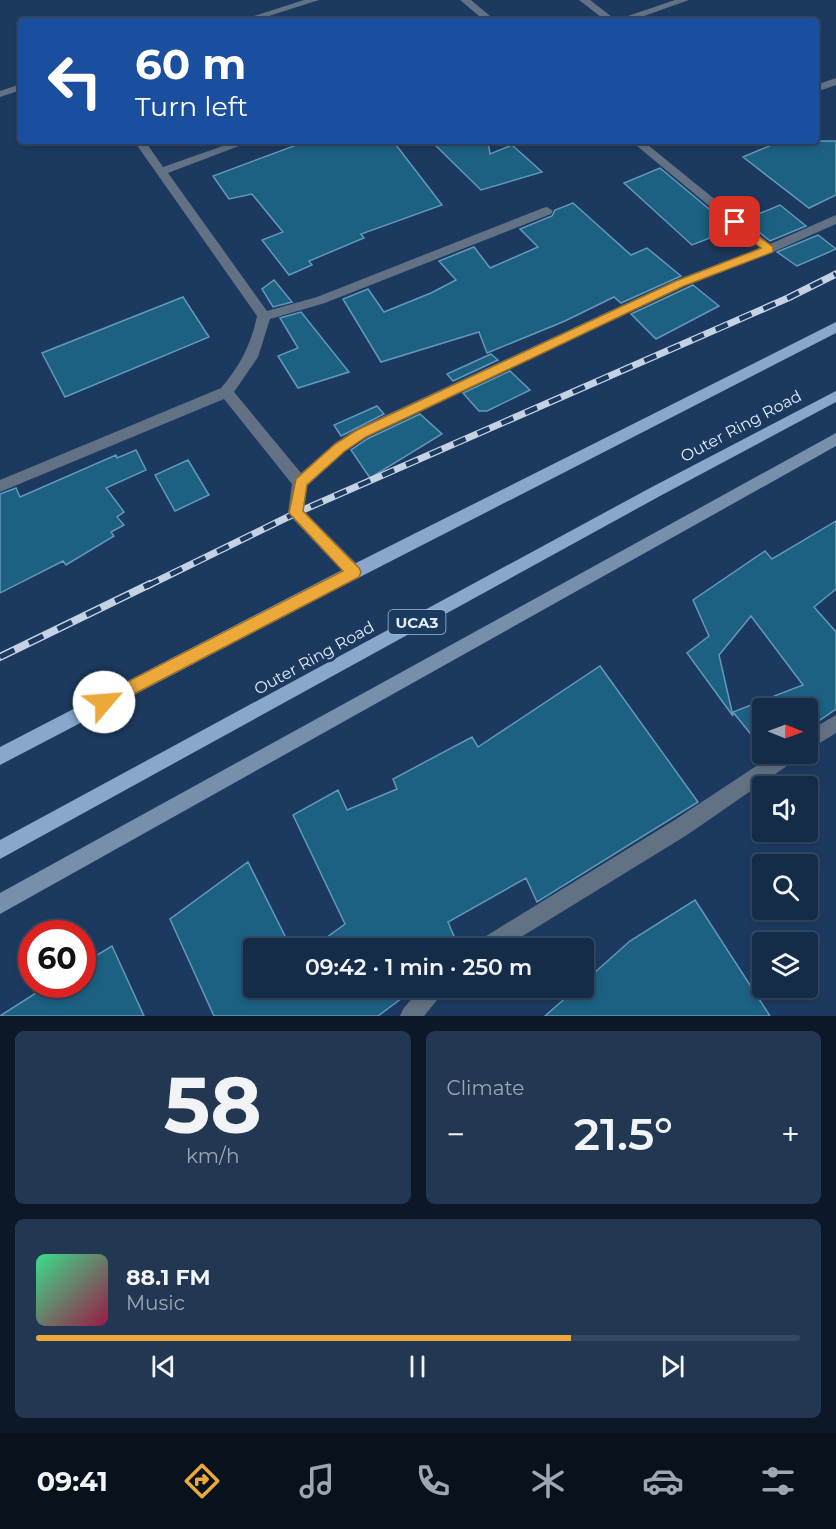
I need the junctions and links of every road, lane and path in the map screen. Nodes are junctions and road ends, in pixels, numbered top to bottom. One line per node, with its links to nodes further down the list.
1 (314, 0): 5 (street)
2 (465, 0): 6 (street)
3 (585, 0): 7 (street)
4 (684, 0): 8 (street)
5 (253, 18)
6 (486, 18)
7 (608, 18)
8 (629, 18)
9 (836, 81): 11 (street)
10 (18, 88): 12 (street)
11 (819, 88)
12 (0, 94)
13 (141, 144): 16 (street)
14 (239, 144): 16 (street)
15 (640, 144): 19 (street)
16 (160, 172): 20 (street)
17 (547, 211): 20 (street)
18 (836, 219): 19 (street)
19 (769, 249): 25 (street)
20 (264, 316): 22 (street)
21 (836, 327): 27 (main road)
22 (226, 392): 25 (street); 26 (street)
23 (836, 396): 32 (main road, Outer Ring Road / UCA3)
24 (836, 439): 33 (main road, UCA3)
25 (300, 483): 27 (street)
26 (0, 486)
27 (354, 572): 30 (main road)
28 (836, 723): 29 (street)
29 (818, 735)
30 (0, 756)
31 (775, 764): 34 (street)
32 (0, 850)
33 (0, 904)
34 (501, 938)
35 (426, 998): 36 (street)
36 (410, 1016)

